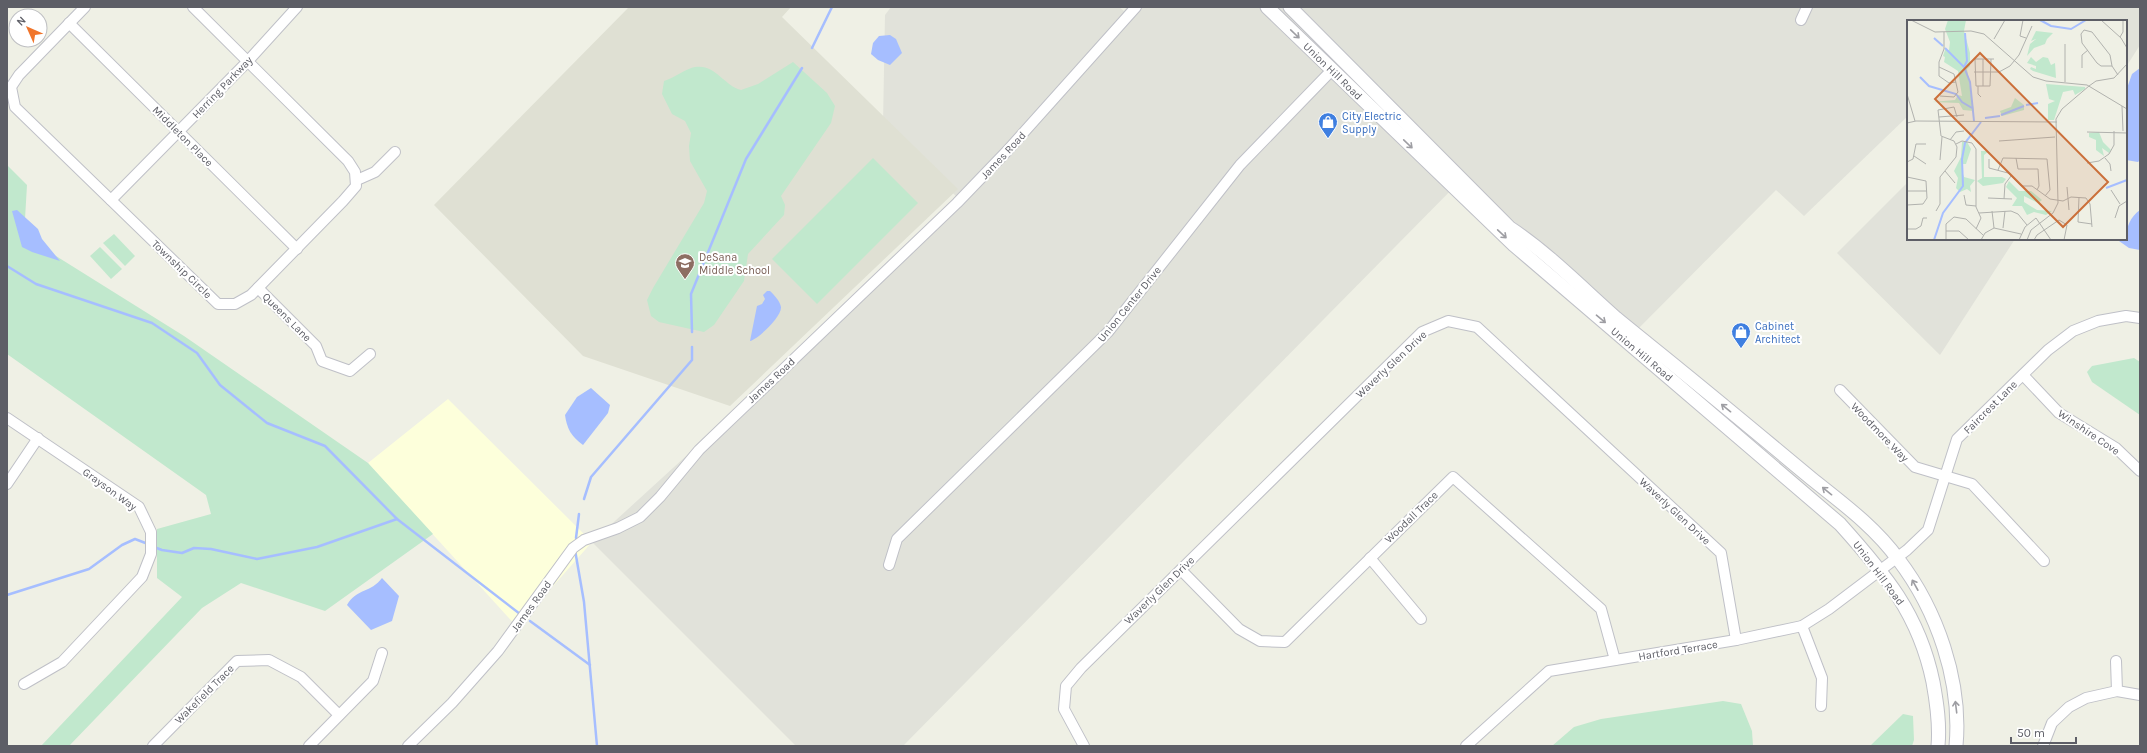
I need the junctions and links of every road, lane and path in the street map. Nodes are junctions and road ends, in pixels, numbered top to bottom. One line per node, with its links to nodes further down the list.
1 (85, 7): 9 (street, Township Circle)
2 (193, 7): 10 (street)
3 (297, 7): 10 (street, Herring Parkway)
4 (1136, 7): 47 (street, James Road)
5 (1267, 7): 11 (street, Union Hill Road, one-way to 11)
6 (1290, 7): 28 (street, Union Hill Road, one-way to 6)
7 (1808, 7): 8 (street)
8 (1801, 20)
9 (69, 23): 12 (street, Township Circle); 13 (street, Middleton Place)
10 (248, 61): 13 (street, Herring Parkway); 15 (street)
11 (1332, 70): 31 (street, Union Center Drive); 33 (street, Union Hill Road, one-way to 33)
12 (9, 90): 16 (street, Township Circle)
13 (179, 131): 16 (street, Herring Parkway); 17 (street, Middleton Place)
14 (395, 152): 15 (street)
15 (357, 180): 17 (street, Township Circle)
16 (111, 200): 18 (street, Township Circle)
17 (297, 248): 18 (street, Township Circle)
18 (258, 288): 20 (street, Queens Lane)
19 (2140, 318): 21 (street, Faircrest Lane)
20 (370, 354)
21 (2022, 375): 25 (street, Winshire Cove); 26 (street, Faircrest Lane)
22 (1840, 390): 26 (street, Woodmore Way)
23 (7, 418): 24 (street, Grayson Way)
24 (38, 438): 27 (street); 40 (street, Grayson Way)
25 (2140, 471)
26 (1946, 477): 28 (street, Faircrest Lane); 30 (street, Woodmore Way)
27 (7, 484)
28 (1898, 557): 33 (street, Hartford Terrace); 51 (street, Union Hill Road, one-way to 28)
29 (1370, 558): 32 (street, Woodall Trace); 34 (street); 38 (street, Woodall Trace)
30 (2044, 561)
31 (889, 565)
32 (1181, 570): 36 (street, Waverly Glen Drive); 48 (street, Waverly Glen Drive)
33 (1880, 571): 35 (street, Hartford Terrace); 50 (street, Union Hill Road)
34 (1421, 619)
35 (1802, 626): 36 (street, Hartford Terrace); 43 (street)
36 (1736, 640): 38 (street, Hartford Terrace)
37 (382, 654): 44 (street)
38 (1615, 660): 49 (street, Hartford Terrace)
39 (2116, 661): 41 (street)
40 (24, 684)
41 (2117, 691): 42 (street); 52 (street)
42 (2140, 695)
43 (1821, 706)
44 (339, 715): 45 (street, Wakefield Trace); 46 (street)
45 (153, 746)
46 (309, 746)
47 (408, 746)
48 (1084, 746)
49 (1466, 746)
50 (1938, 746)
51 (1956, 746)
52 (2043, 746)

